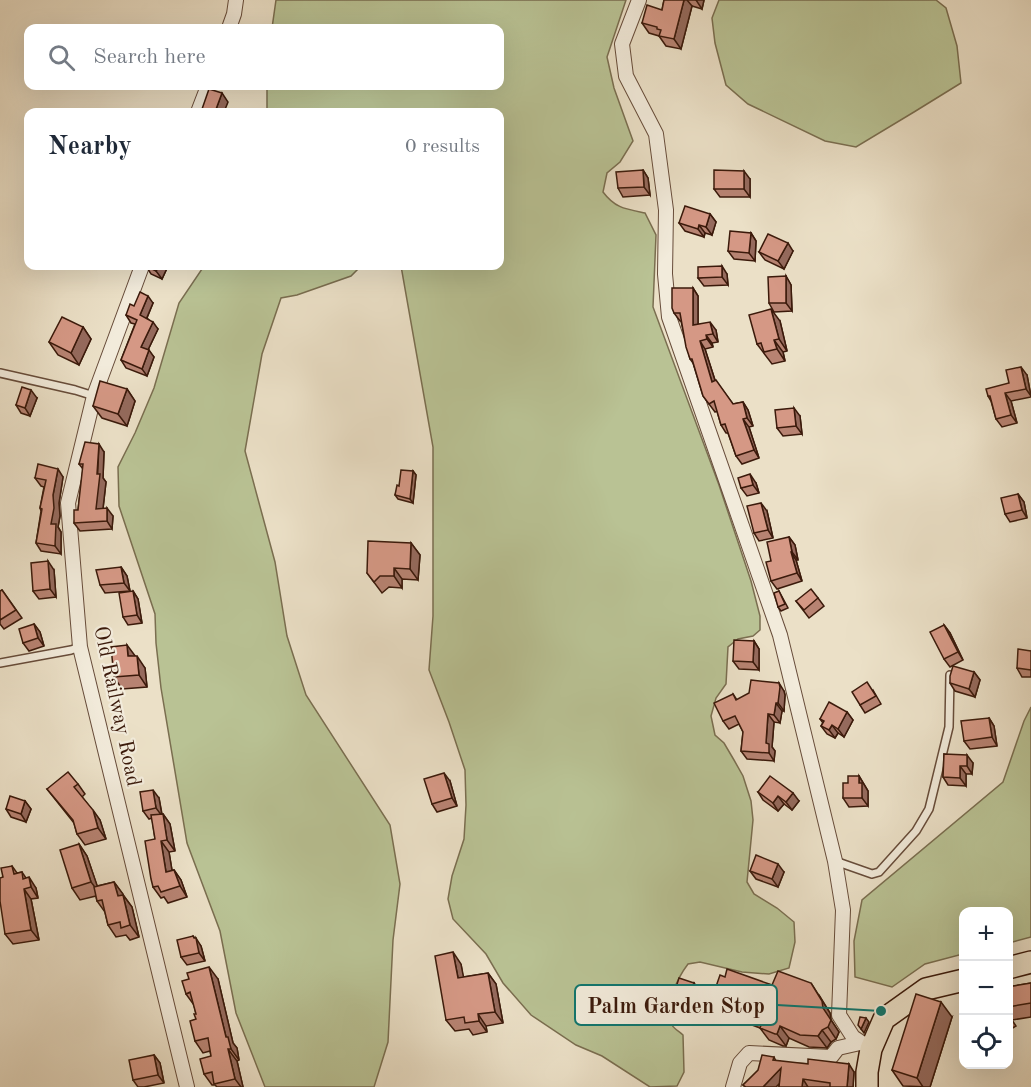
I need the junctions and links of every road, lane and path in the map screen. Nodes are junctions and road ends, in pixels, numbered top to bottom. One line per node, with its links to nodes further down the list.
1 (236, 0): 3 (street)
2 (639, 0): 12 (street)
3 (230, 24)
4 (206, 90): 5 (street)
5 (200, 108)
6 (141, 270): 8 (street, Old Railway Road)
7 (0, 373): 8 (lane)
8 (94, 396): 9 (street, Old Railway Road)
9 (80, 647): 10 (lane); 17 (street, Old Railway Road)
10 (0, 663)
11 (950, 675): 12 (lane)
12 (835, 861): 16 (street)
13 (1031, 962): 14 (highway)
14 (1013, 967)
15 (959, 981): 16 (highway)
16 (866, 1046): 18 (street); 19 (highway)
17 (187, 1087)
18 (733, 1087)
19 (867, 1087)

